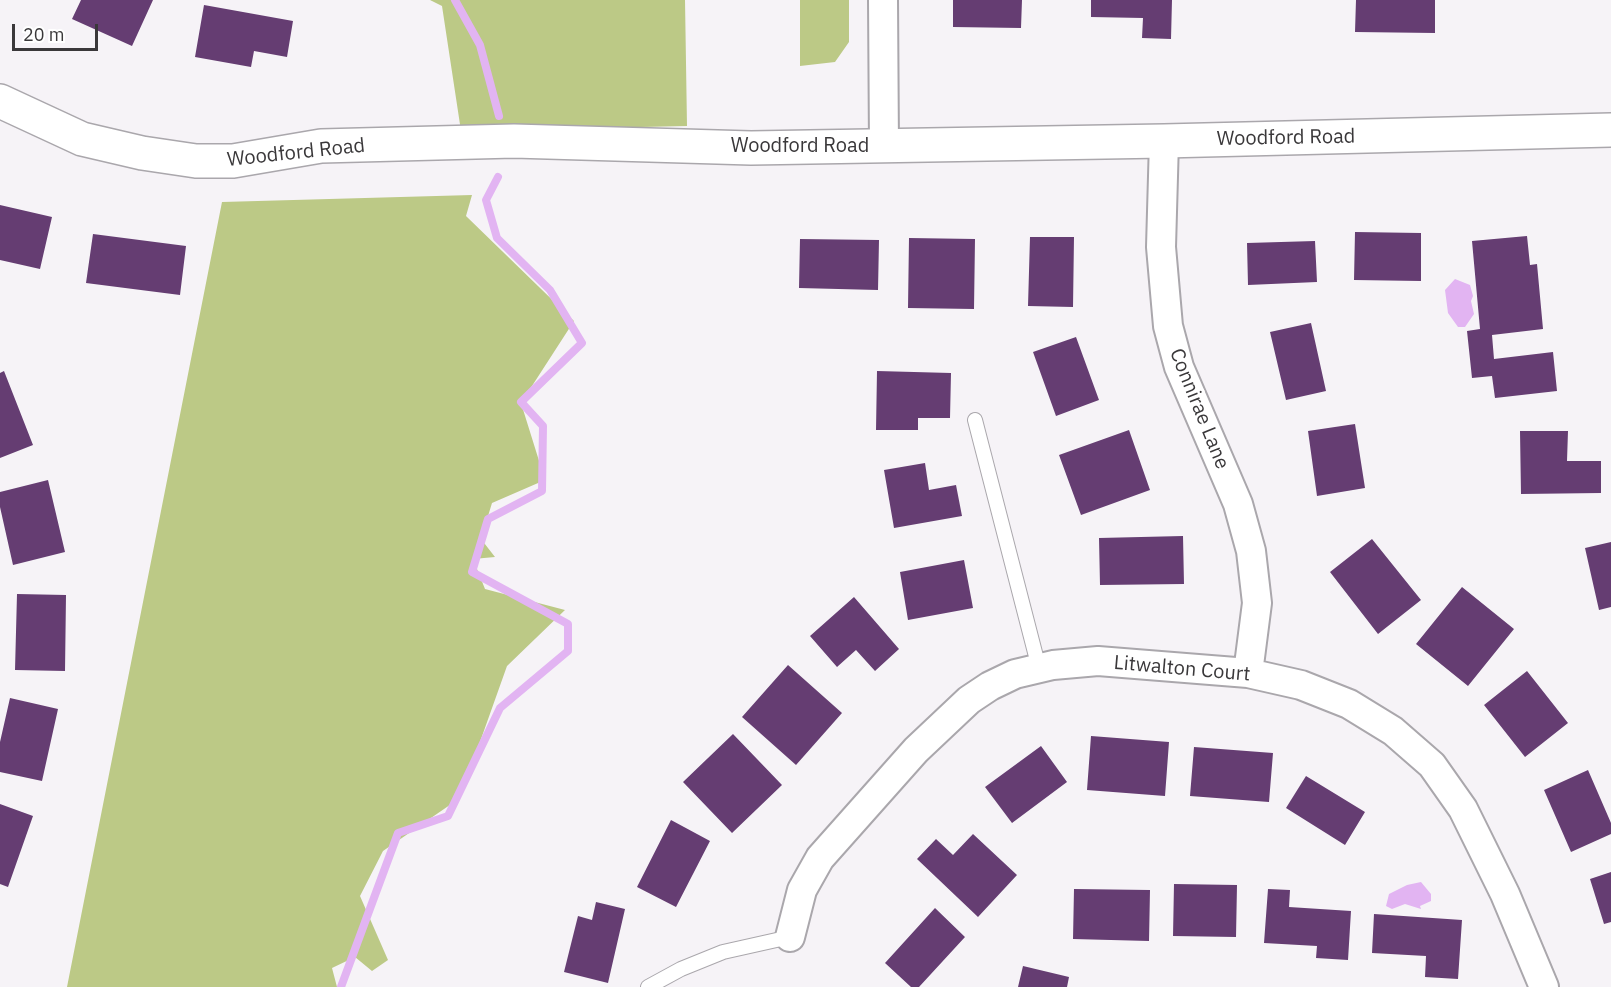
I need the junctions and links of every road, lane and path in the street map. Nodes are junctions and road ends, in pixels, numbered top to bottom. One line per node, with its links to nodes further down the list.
1 (883, 0): 5 (street)
2 (0, 101): 5 (street, Woodford Road)
3 (1611, 130): 4 (street, Woodford Road)
4 (1164, 141): 5 (street, Woodford Road); 8 (street, Connirae Lane)
5 (884, 146)
6 (975, 420): 7 (lane)
7 (1040, 668): 8 (street, Litwalton Court); 9 (street, Litwalton Court)
8 (1248, 673): 11 (street, Litwalton Court)
9 (790, 937): 10 (lane)
10 (648, 987)
11 (1544, 987)

